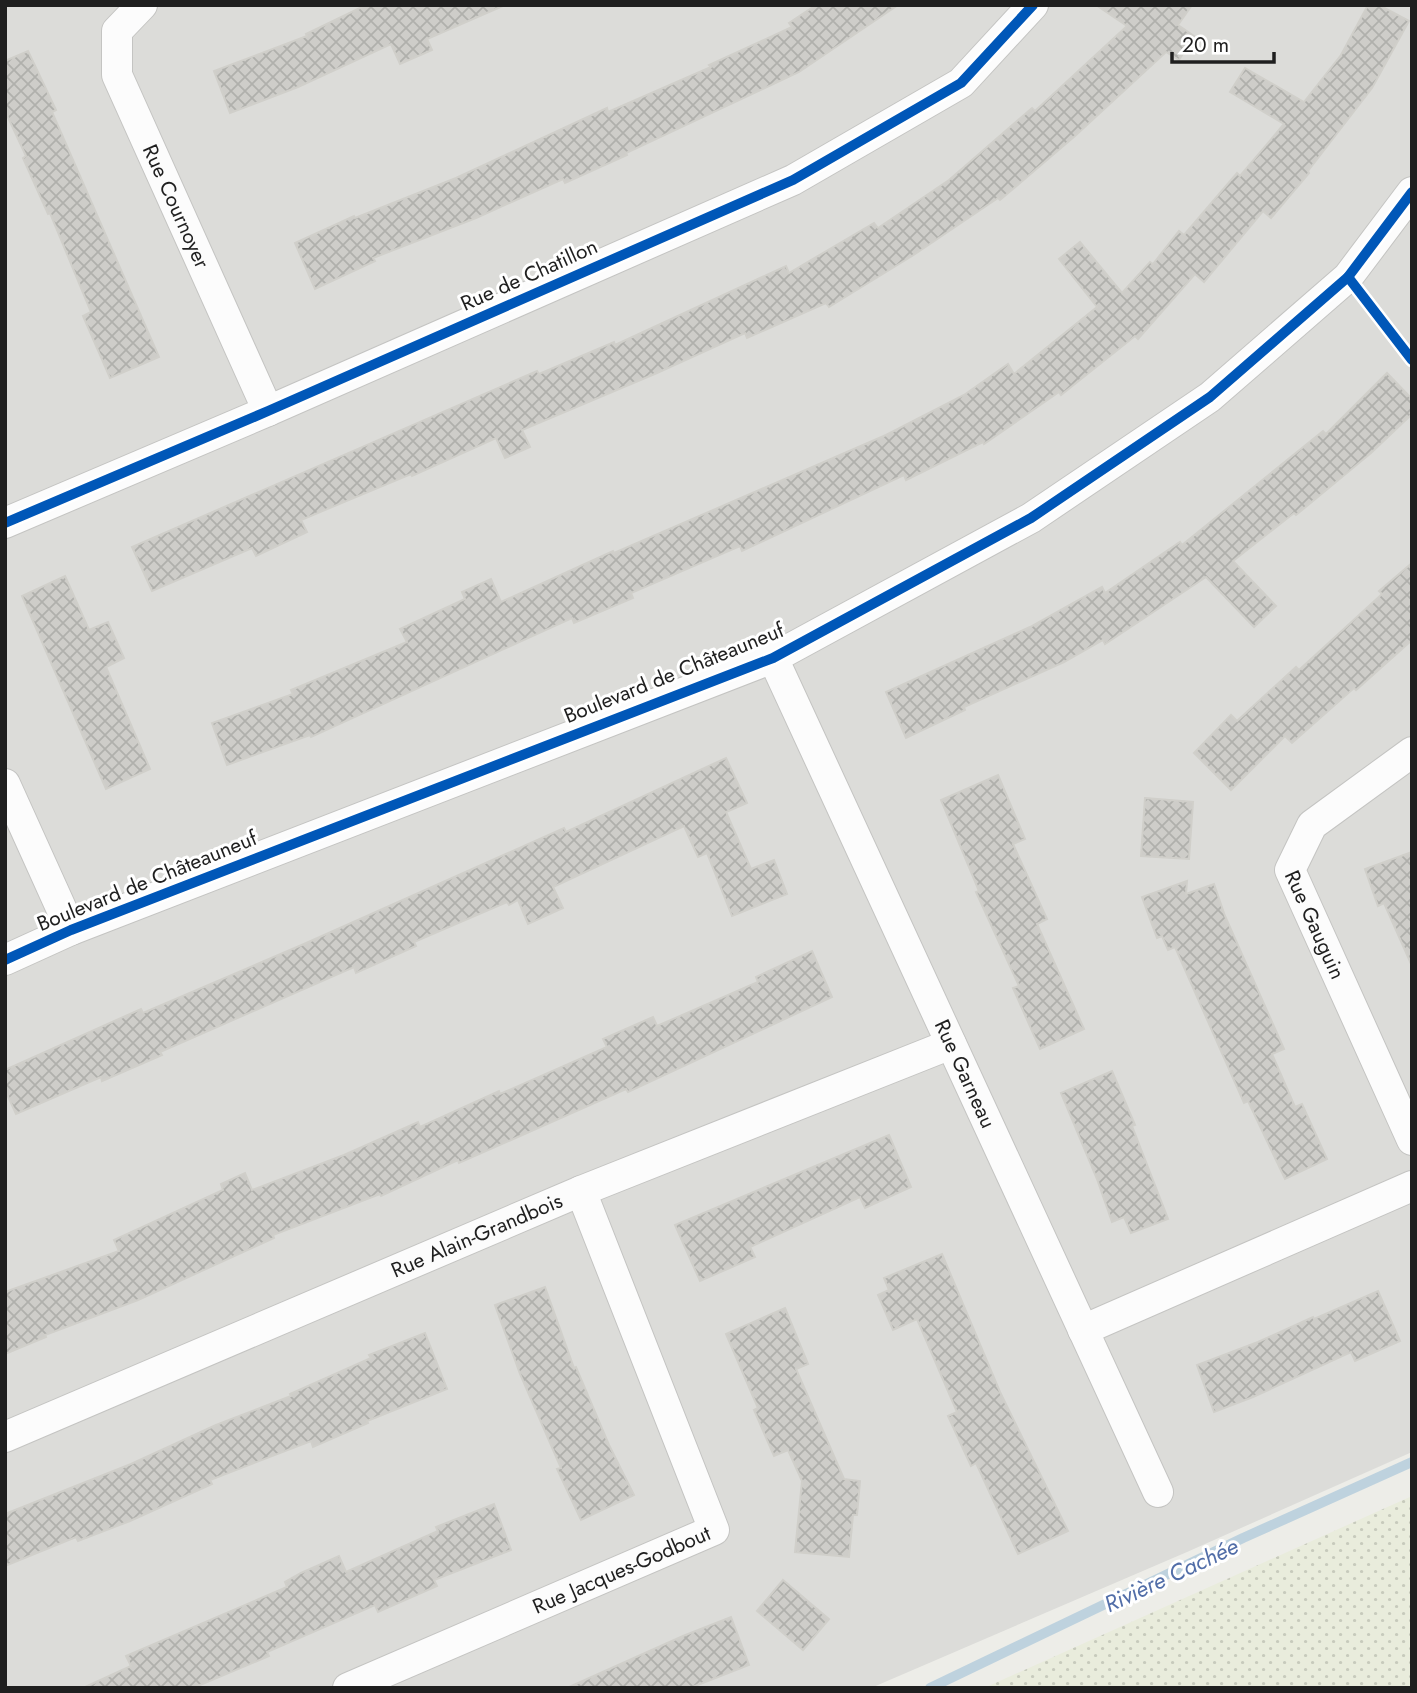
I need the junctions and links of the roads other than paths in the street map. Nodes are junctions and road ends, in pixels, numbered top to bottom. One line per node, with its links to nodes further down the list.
1 (142, 5): 4 (street, Rue Cournoyer)
2 (1033, 5): 4 (street, Rue de Chatillon)
3 (1412, 192): 6 (street, Boulevard de Châteauneuf)
4 (268, 411): 5 (street, Rue de Chatillon)
5 (5, 523)
6 (772, 658): 9 (street, Boulevard de Châteauneuf); 11 (street, Rue Garneau)
7 (1412, 752): 12 (street, Rue Gauguin)
8 (5, 784): 9 (street)
9 (71, 930): 10 (street, Boulevard de Châteauneuf)
10 (5, 960)
11 (951, 1044): 14 (street, Rue Alain-Grandbois); 15 (street, Rue Garneau)
12 (1412, 1140)
13 (1412, 1186): 15 (street)
14 (581, 1191): 16 (street, Rue Alain-Grandbois); 18 (street, Rue Jacques-Godbout)
15 (1083, 1330): 17 (street, Rue Garneau)
16 (5, 1437)
17 (1158, 1492)
18 (348, 1688)

